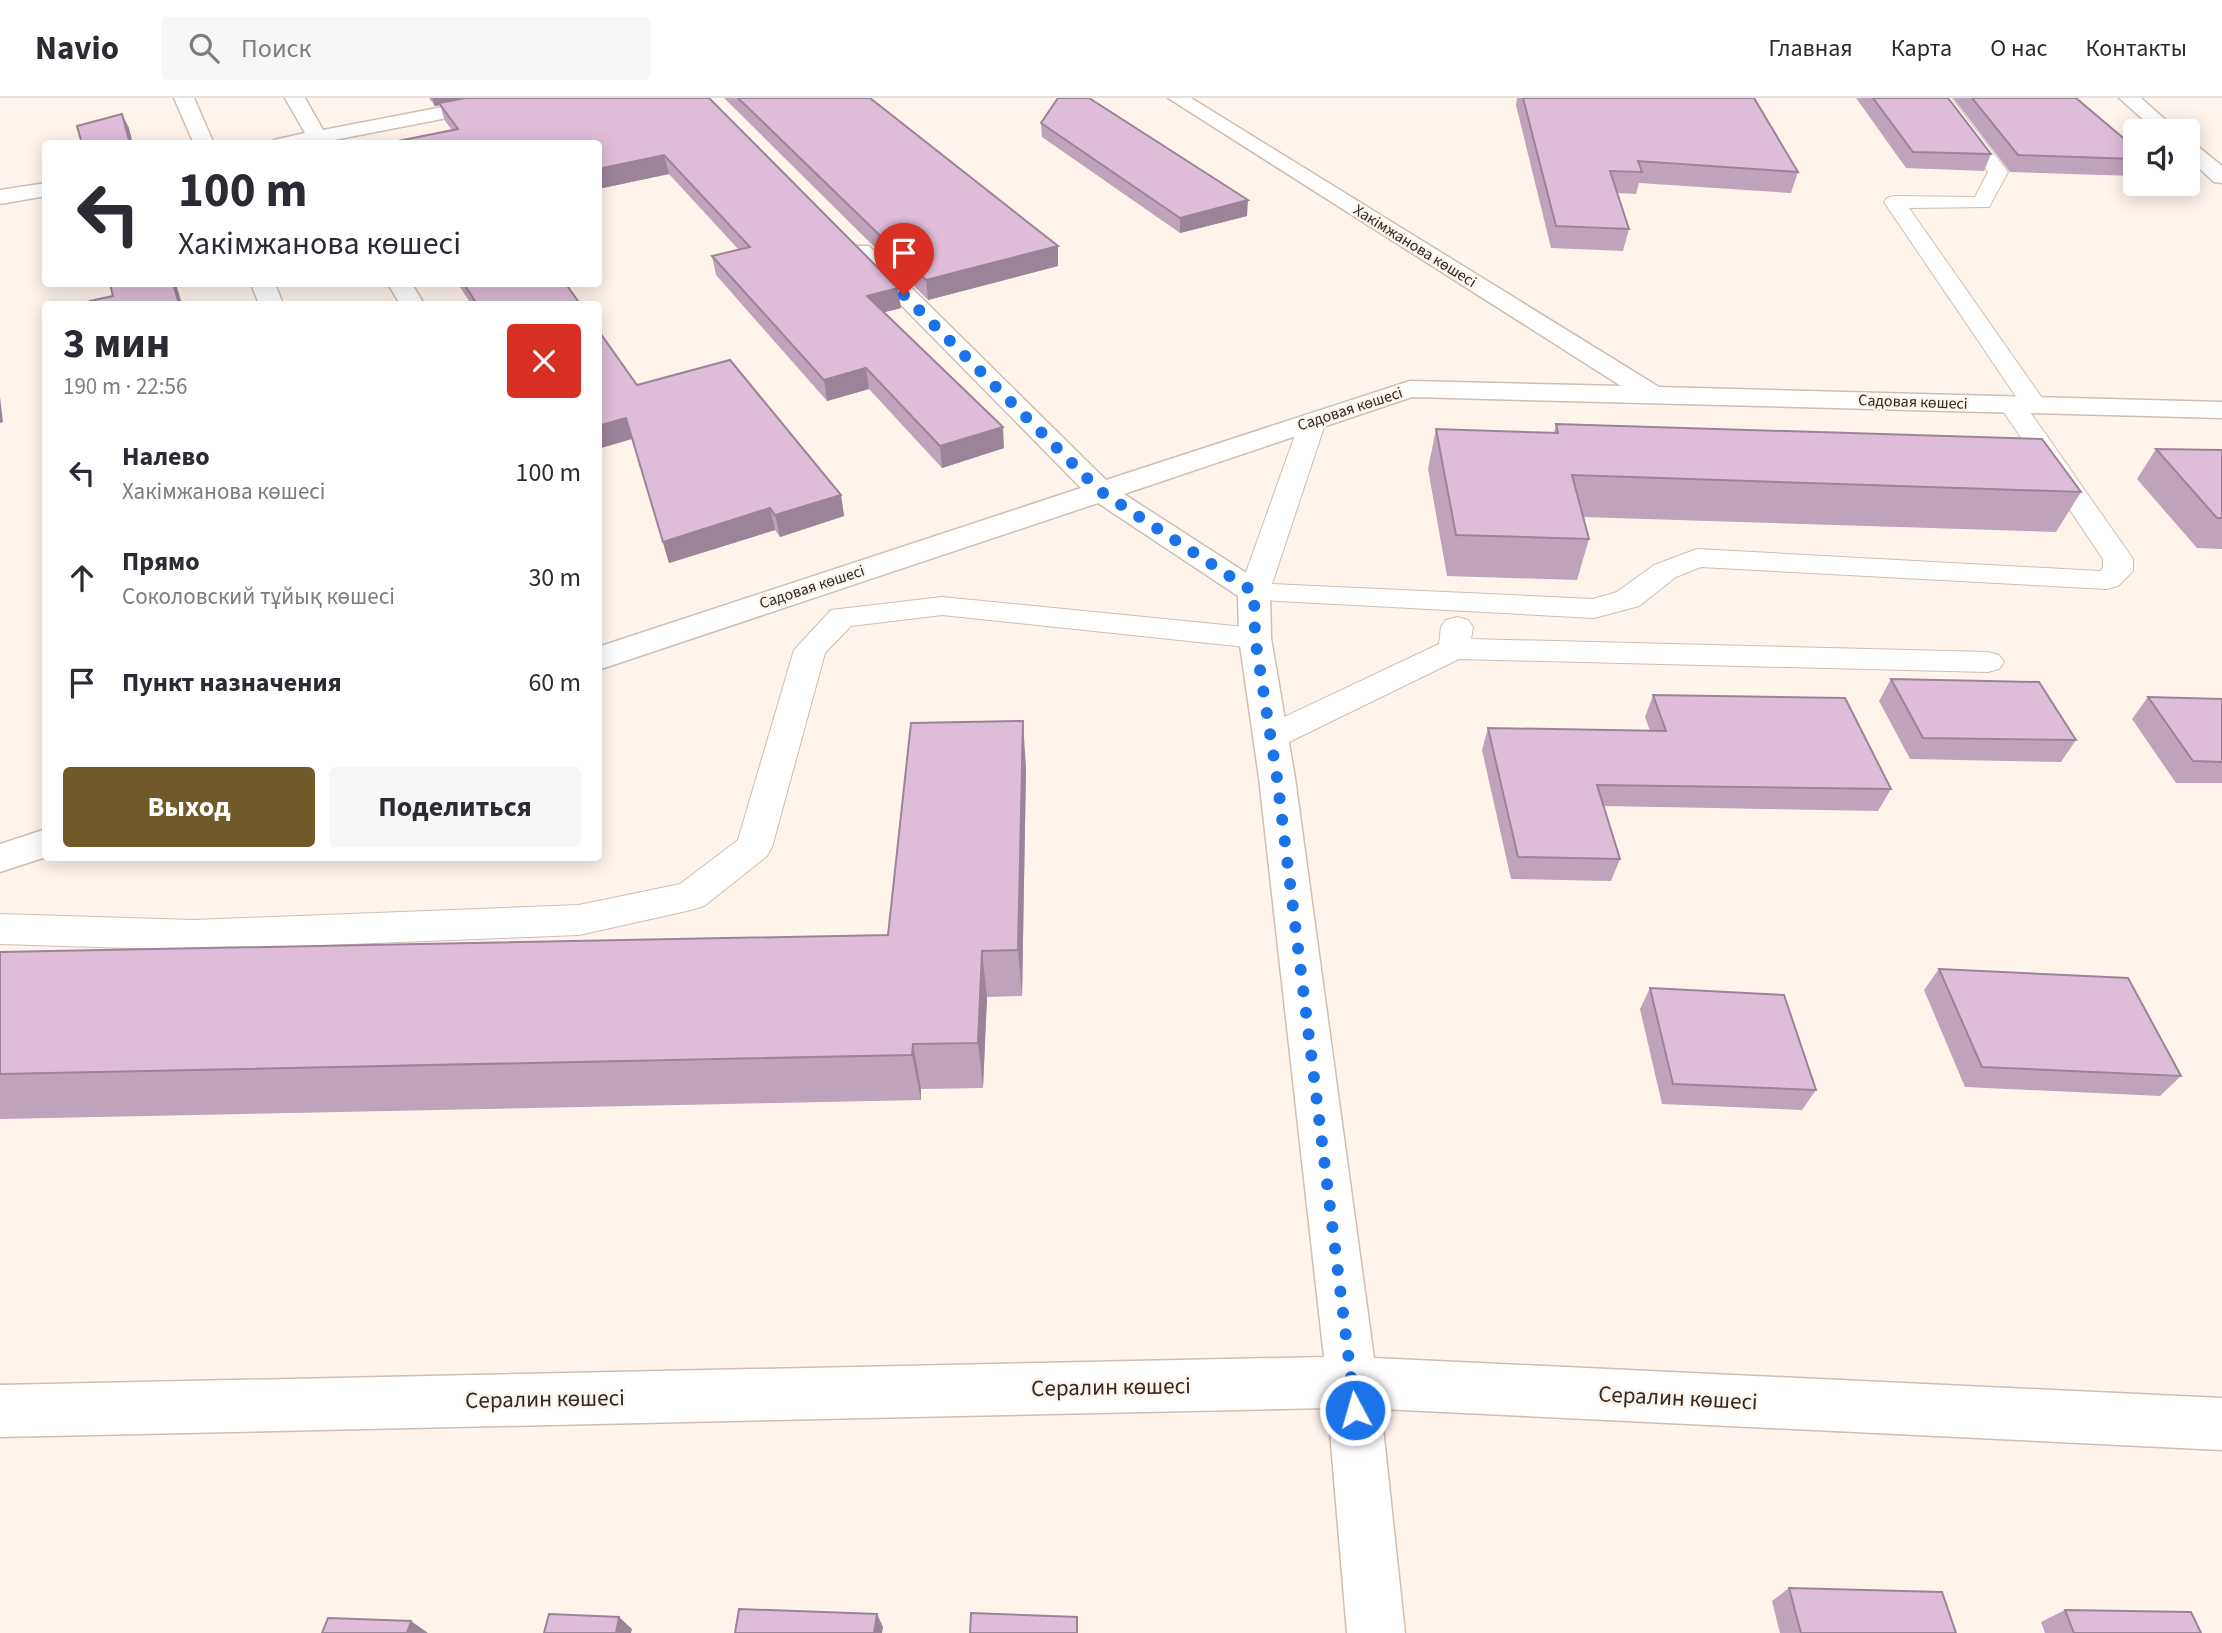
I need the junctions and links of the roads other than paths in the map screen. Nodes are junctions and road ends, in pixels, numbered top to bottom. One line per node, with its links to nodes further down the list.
1 (184, 98): 8 (street)
2 (295, 98): 9 (street)
3 (519, 98): 9 (street)
4 (1178, 98): 15 (street, Хакімжанова көшесі)
5 (1941, 98): 16 (lane)
6 (2129, 98): 7 (street)
7 (2154, 119)
8 (202, 140)
9 (319, 140)
10 (2200, 158): 11 (street)
11 (2222, 177)
12 (42, 190): 13 (street)
13 (0, 197)
14 (846, 236): 19 (street)
15 (1651, 395): 16 (street, Садовая көшесі); 18 (street, Садовая көшесі)
16 (2023, 405): 17 (street, Садовая көшесі); 21 (lane)
17 (2222, 411)
18 (1312, 421): 19 (street, Садовая көшесі); 20 (lane)
19 (1100, 491): 20 (street); 23 (street, Садовая көшесі)
20 (1254, 592): 21 (lane); 22 (street)
21 (1460, 601): 24 (lane)
22 (1255, 638): 26 (street); 29 (lane)
23 (603, 648)
24 (1454, 649): 25 (lane); 26 (lane)
25 (1988, 662)
26 (1270, 737): 30 (street)
27 (42, 844): 28 (street)
28 (0, 858)
29 (0, 929)
30 (1352, 1382): 31 (street, Сералин көшесі); 32 (street, Сералин көшесі); 33 (street)
31 (0, 1411)
32 (2222, 1424)
33 (1376, 1633)

